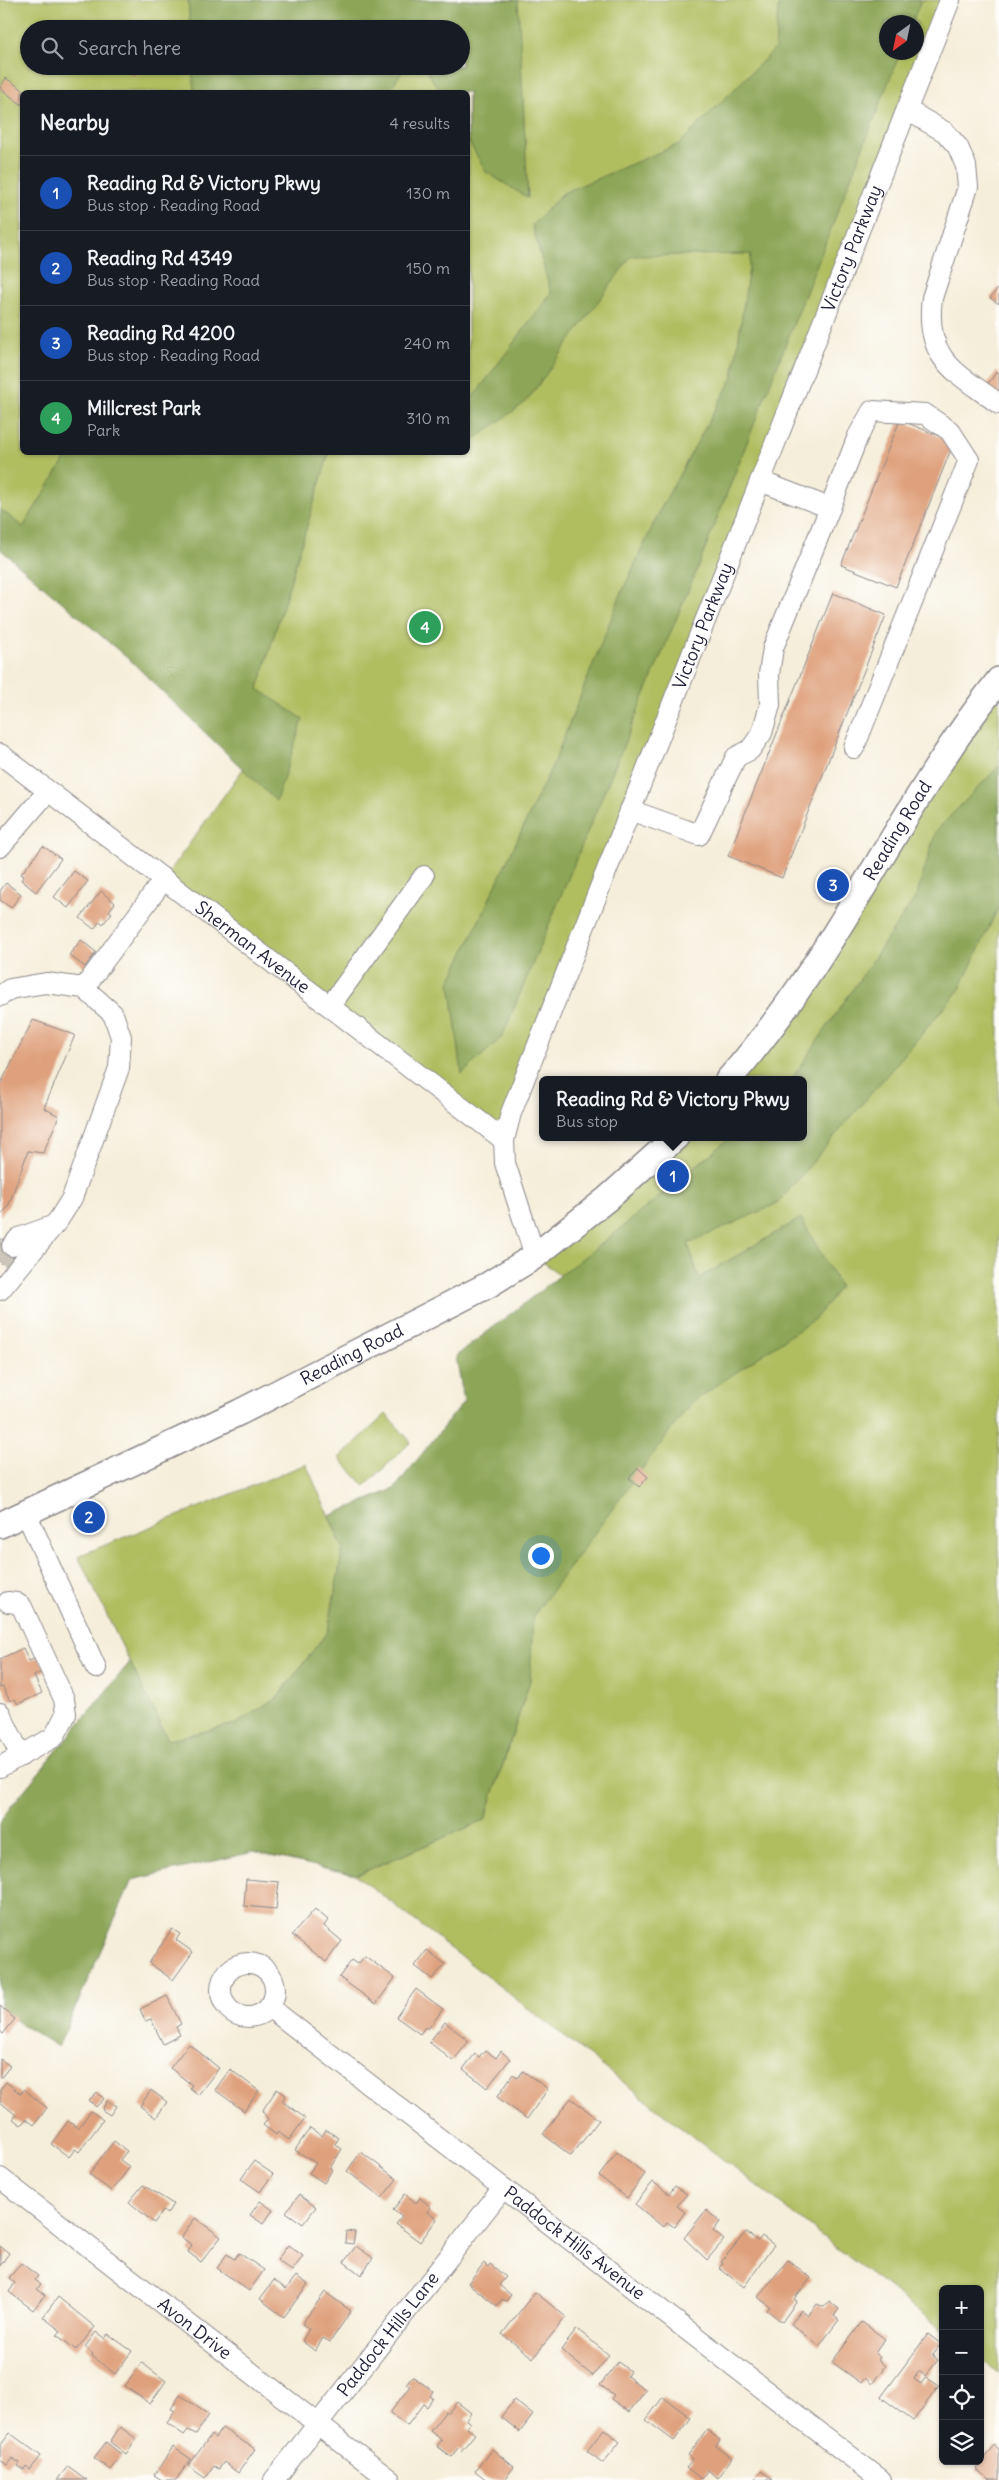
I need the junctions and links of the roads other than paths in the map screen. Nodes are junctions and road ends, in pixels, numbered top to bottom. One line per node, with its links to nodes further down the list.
1 (950, 0): 2 (street, Victory Parkway)
2 (907, 110): 3 (street); 4 (street, Victory Parkway)
3 (999, 404)
4 (760, 481): 5 (street); 10 (street, Victory Parkway)
5 (830, 508): 7 (street); 10 (street)
6 (999, 680): 17 (main road, Reading Road)
7 (854, 748)
8 (0, 754): 9 (street, Sherman Avenue)
9 (48, 791): 11 (street); 13 (street, Sherman Avenue)
10 (630, 810): 18 (street, Victory Parkway)
11 (0, 847)
12 (424, 876): 16 (street)
13 (164, 879): 14 (street); 16 (street, Sherman Avenue)
14 (84, 988): 15 (street); 20 (street)
15 (0, 996)
16 (330, 1006): 18 (street, Sherman Avenue)
17 (731, 1076)
18 (504, 1140): 22 (street, Victory Parkway)
19 (671, 1141): 22 (main road, Reading Road)
20 (52, 1226): 21 (street); 23 (street)
21 (12, 1246)
22 (535, 1256): 24 (main road, Reading Road)
23 (0, 1290)
24 (26, 1513): 25 (main road, Reading Road); 27 (street)
25 (0, 1525)
26 (8, 1602): 29 (street)
27 (96, 1668)
28 (0, 1713): 29 (street)
29 (21, 1756): 30 (street)
30 (0, 1767)
31 (269, 2007): 33 (street, Paddock Hills Avenue)
32 (0, 2178): 34 (street, Avon Drive)
33 (503, 2188): 34 (street, Paddock Hills Lane); 37 (street, Paddock Hills Avenue)
34 (318, 2423): 35 (street, Paddock Hills Lane); 36 (street, Avon Drive)
35 (274, 2480)
36 (390, 2480)
37 (881, 2480)

